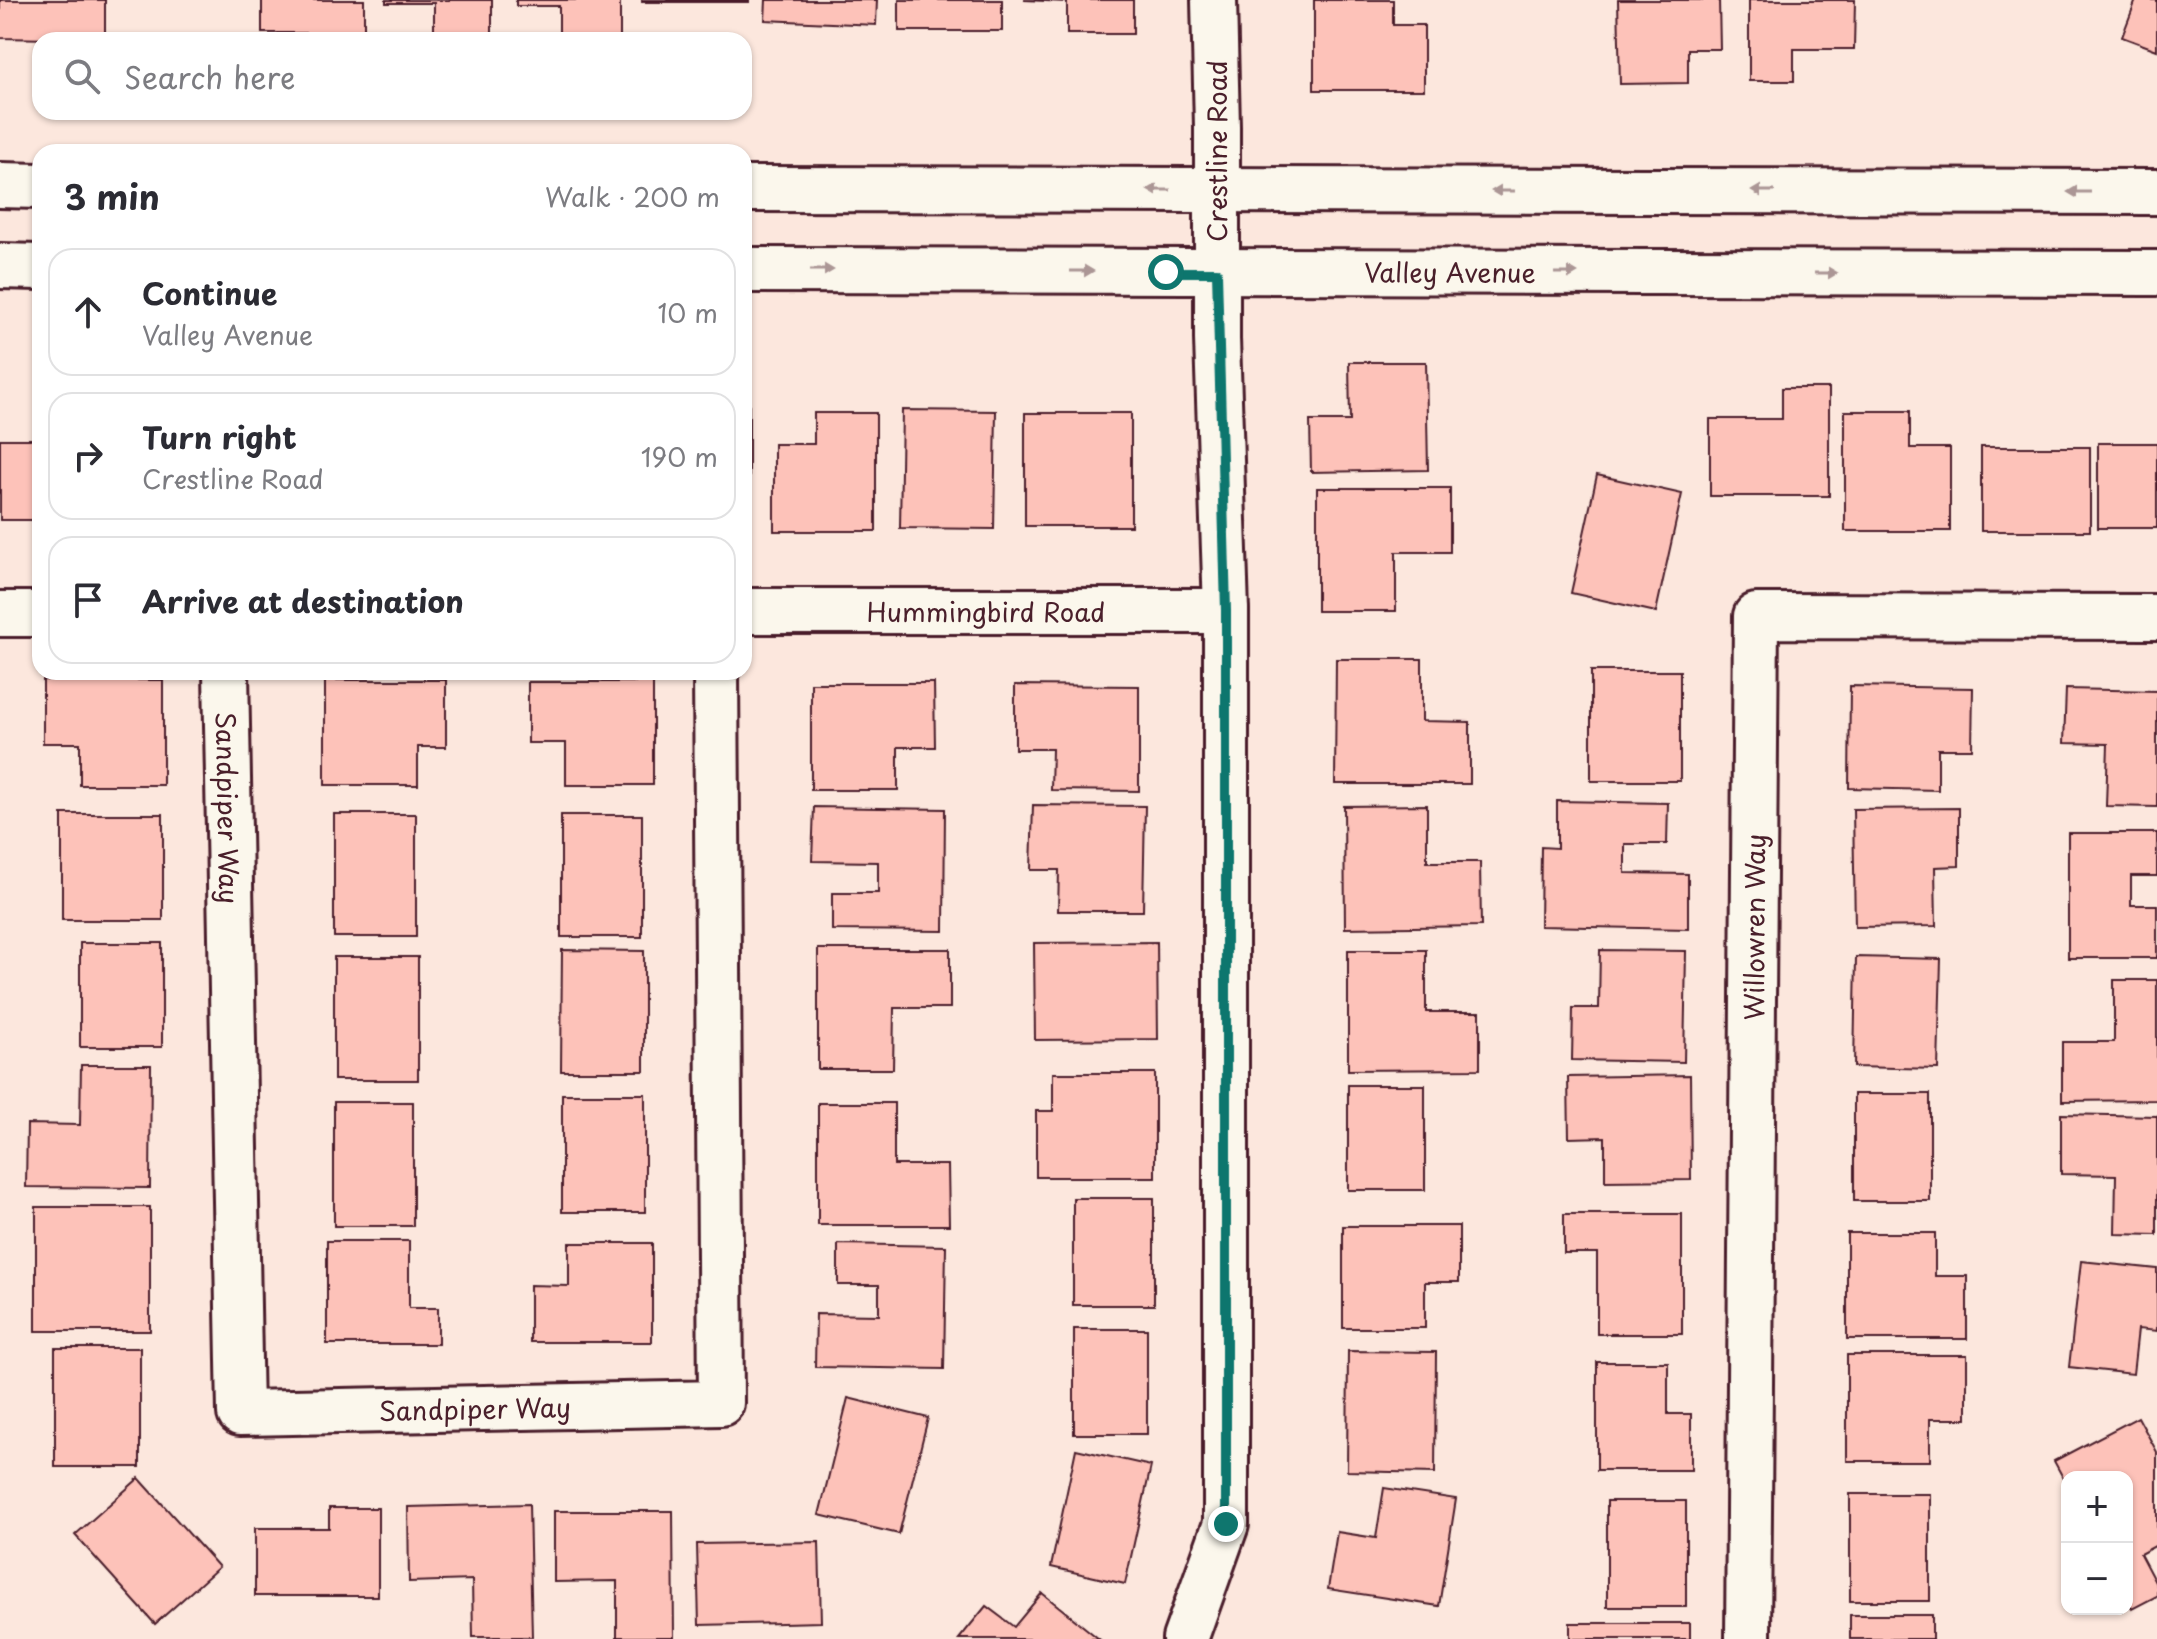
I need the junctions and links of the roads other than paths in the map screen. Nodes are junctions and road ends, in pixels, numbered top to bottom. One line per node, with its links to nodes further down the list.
1 (1214, 0): 5 (street, Crestline Road)
2 (0, 185): 3 (street)
3 (32, 186)
4 (752, 189): 5 (street, one-way to 4)
5 (1217, 190): 6 (street, one-way to 5); 10 (street, Crestline Road)
6 (2157, 192)
7 (0, 266): 8 (street)
8 (32, 267)
9 (752, 270): 10 (street, Valley Avenue, one-way to 10)
10 (1217, 272): 11 (street, Valley Avenue, one-way to 11); 13 (street, Crestline Road)
11 (2157, 273)
12 (752, 611): 13 (street, Hummingbird Road)
13 (1226, 611): 19 (street, Crestline Road)
14 (0, 614): 15 (street)
15 (32, 614)
16 (2157, 617): 20 (street, Willowren Way)
17 (226, 680): 18 (street, Sandpiper Way)
18 (716, 680)
19 (1185, 1639)
20 (1748, 1639)

